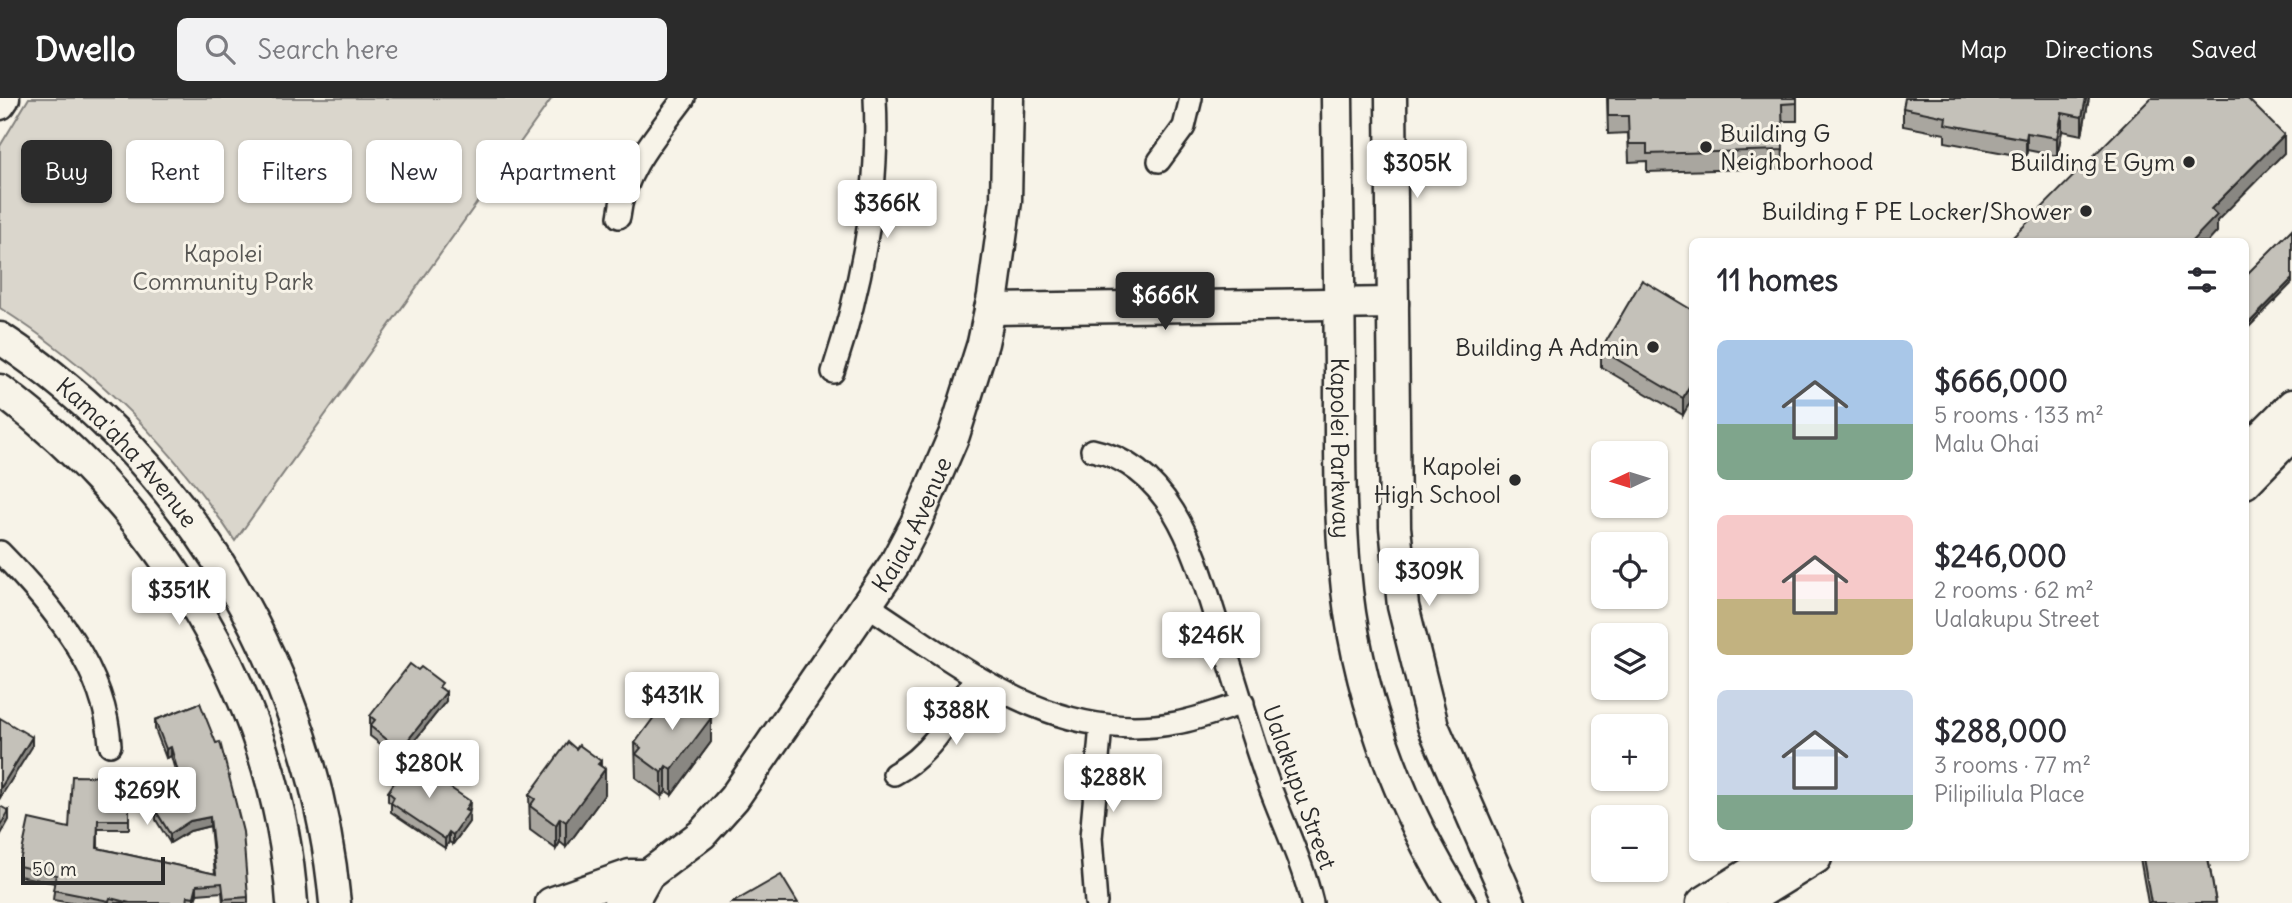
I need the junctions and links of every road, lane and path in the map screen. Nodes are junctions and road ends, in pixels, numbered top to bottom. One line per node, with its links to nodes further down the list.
1 (4, 98): 8 (street)
2 (684, 98): 10 (street)
3 (875, 98): 15 (street)
4 (1008, 98): 13 (street, Kaiau Avenue)
5 (1191, 98): 9 (street)
6 (1337, 98): 12 (street, Kapolei Parkway)
7 (1391, 98): 11 (street)
8 (0, 104)
9 (1159, 160)
10 (619, 217)
11 (1393, 303): 12 (street); 39 (street)
12 (1339, 305): 13 (street); 38 (street, Kapolei Parkway)
13 (990, 309): 23 (street, Kaiau Avenue)
14 (0, 338): 33 (street, Kama'aha Avenue)
15 (833, 372)
16 (0, 390): 32 (street, Kama'aha Avenue)
17 (2292, 405): 19 (street)
18 (2292, 435): 21 (street)
19 (2249, 448)
20 (1092, 450): 25 (street, Ualakupu Street)
21 (2249, 479)
22 (0, 552): 27 (street)
23 (867, 605): 24 (street); 31 (street, Kaiau Avenue)
24 (976, 676): 26 (street); 28 (street)
25 (1243, 703): 26 (street); 37 (street, Ualakupu Street)
26 (1101, 725): 36 (street)
27 (110, 745)
28 (894, 774)
29 (1769, 861): 40 (street)
30 (1811, 861): 41 (street)
31 (648, 875): 34 (street, Kaiau Avenue); 35 (street, Kaiau Avenue)
32 (292, 903)
33 (335, 903)
34 (551, 903)
35 (619, 903)
36 (1097, 903)
37 (1312, 903)
38 (1460, 903)
39 (1510, 903)
40 (1702, 903)
41 (1743, 903)

